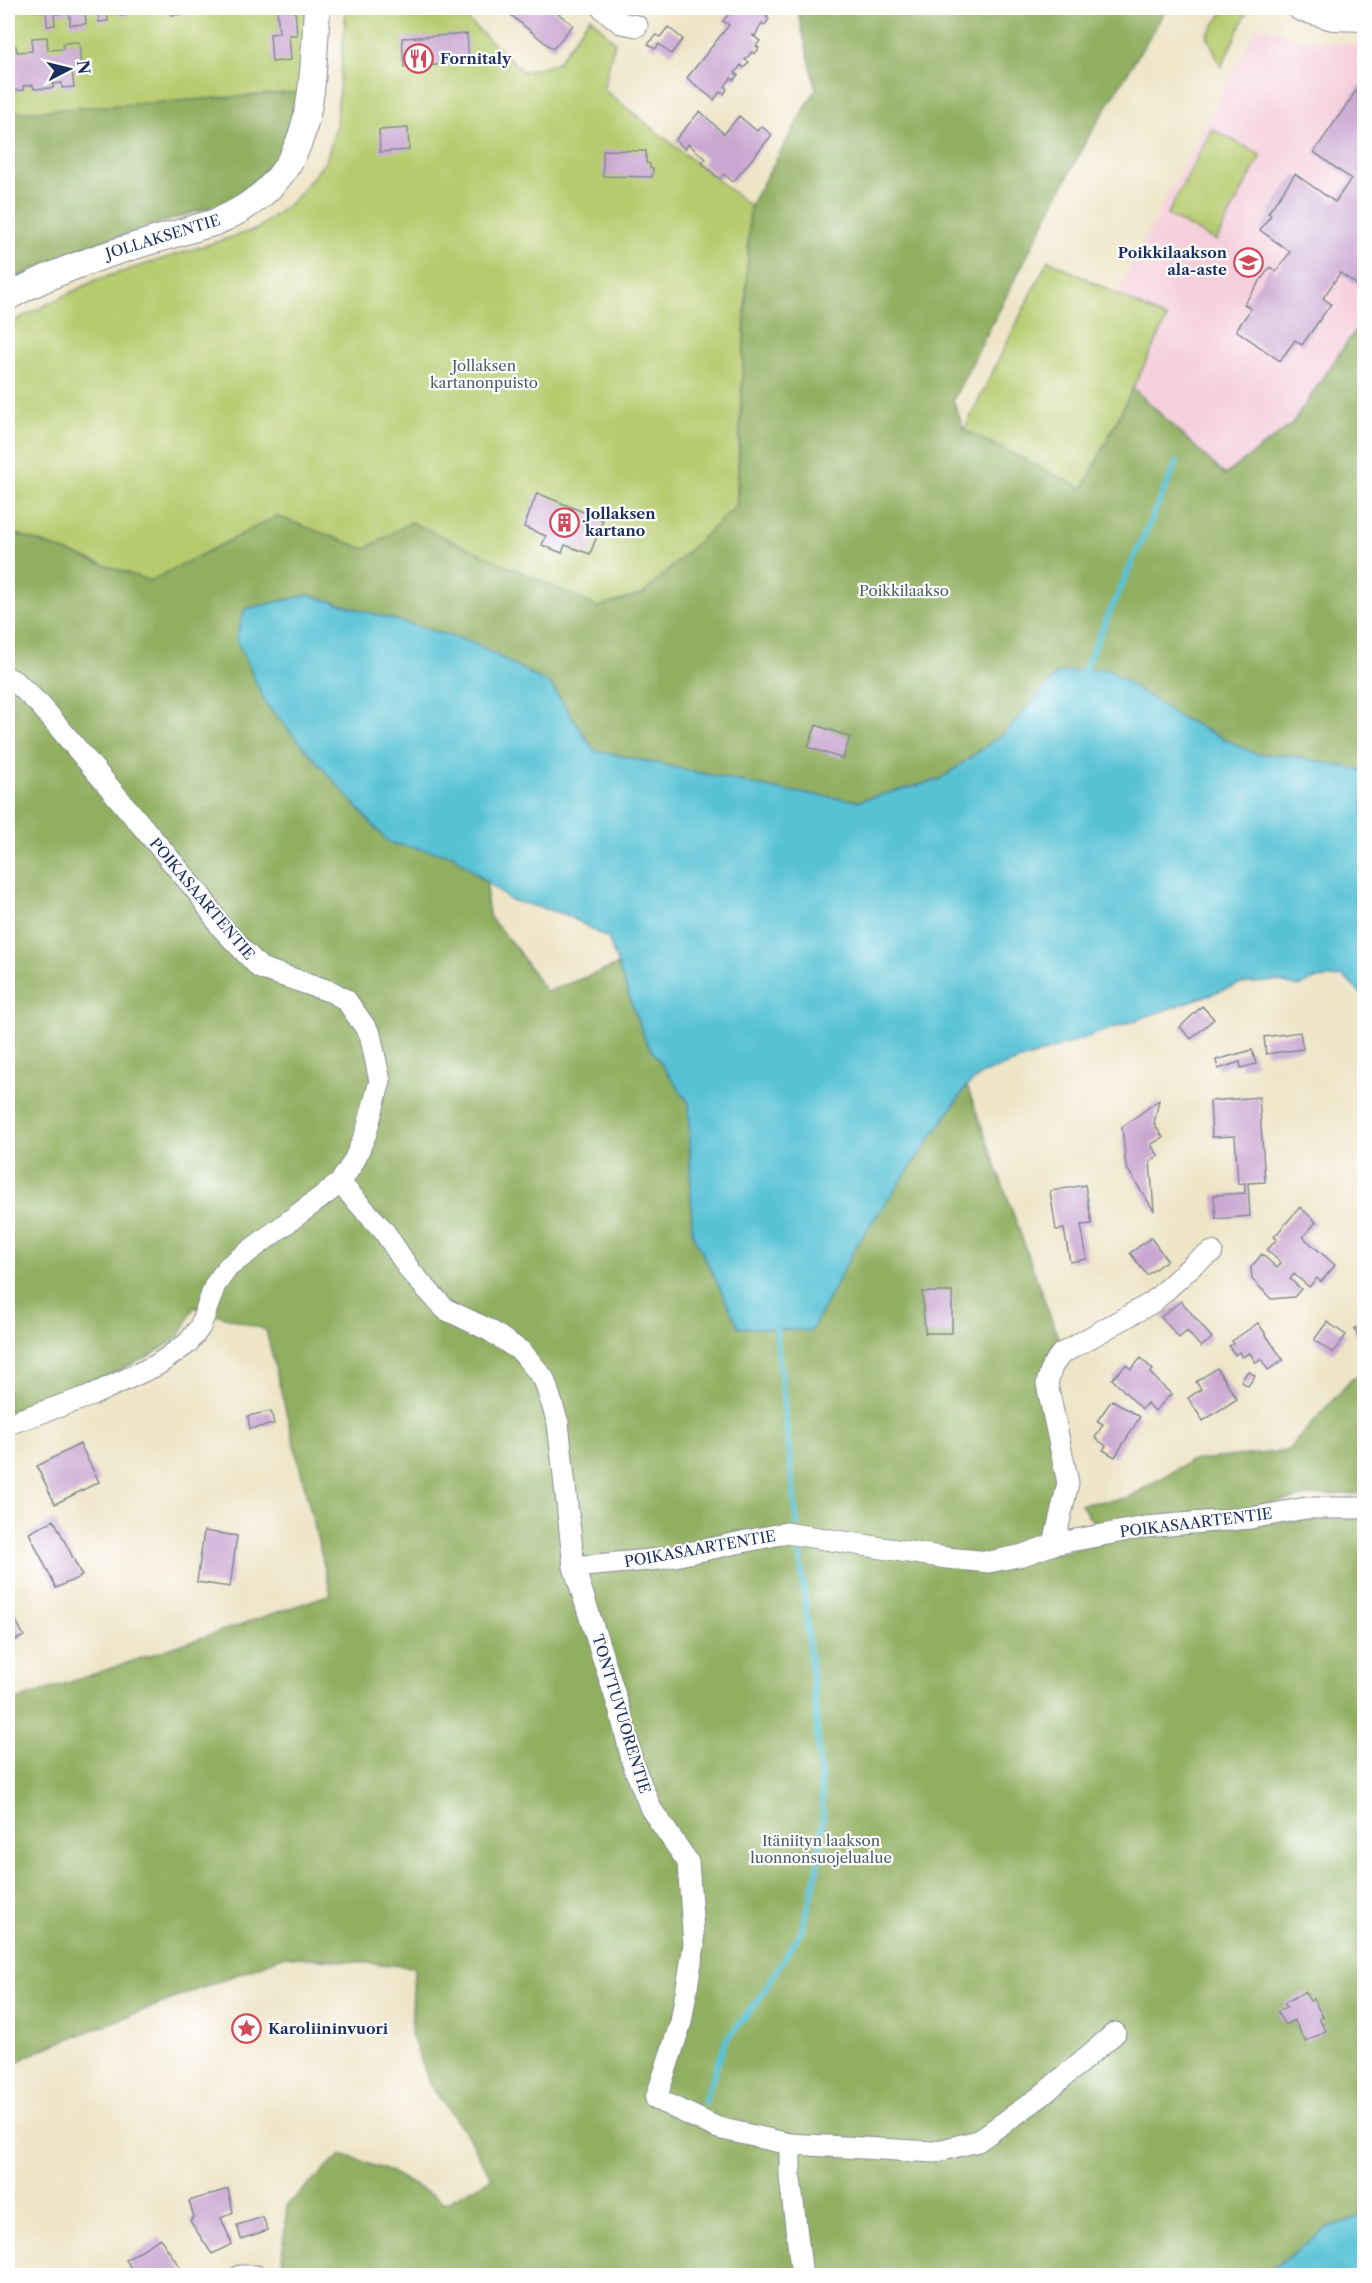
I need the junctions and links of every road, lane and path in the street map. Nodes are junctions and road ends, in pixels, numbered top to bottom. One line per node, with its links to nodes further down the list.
1 (317, 8): 6 (street, JOLLAKSENTIE)
2 (602, 8): 5 (street)
3 (1301, 8): 4 (street)
4 (1365, 18)
5 (637, 26)
6 (8, 297)
7 (8, 678): 8 (street, POIKASAARTENTIE)
8 (340, 1183): 10 (street); 13 (street)
9 (1212, 1252): 12 (street)
10 (8, 1424)
11 (1365, 1508): 12 (street, POIKASAARTENTIE)
12 (1054, 1544): 13 (street, POIKASAARTENTIE)
13 (574, 1567): 15 (street, TONTTUVUORENTIE)
14 (1115, 2033): 15 (street)
15 (790, 2144): 18 (street)
16 (240, 2276): 17 (street)
17 (256, 2276)
18 (802, 2276)

